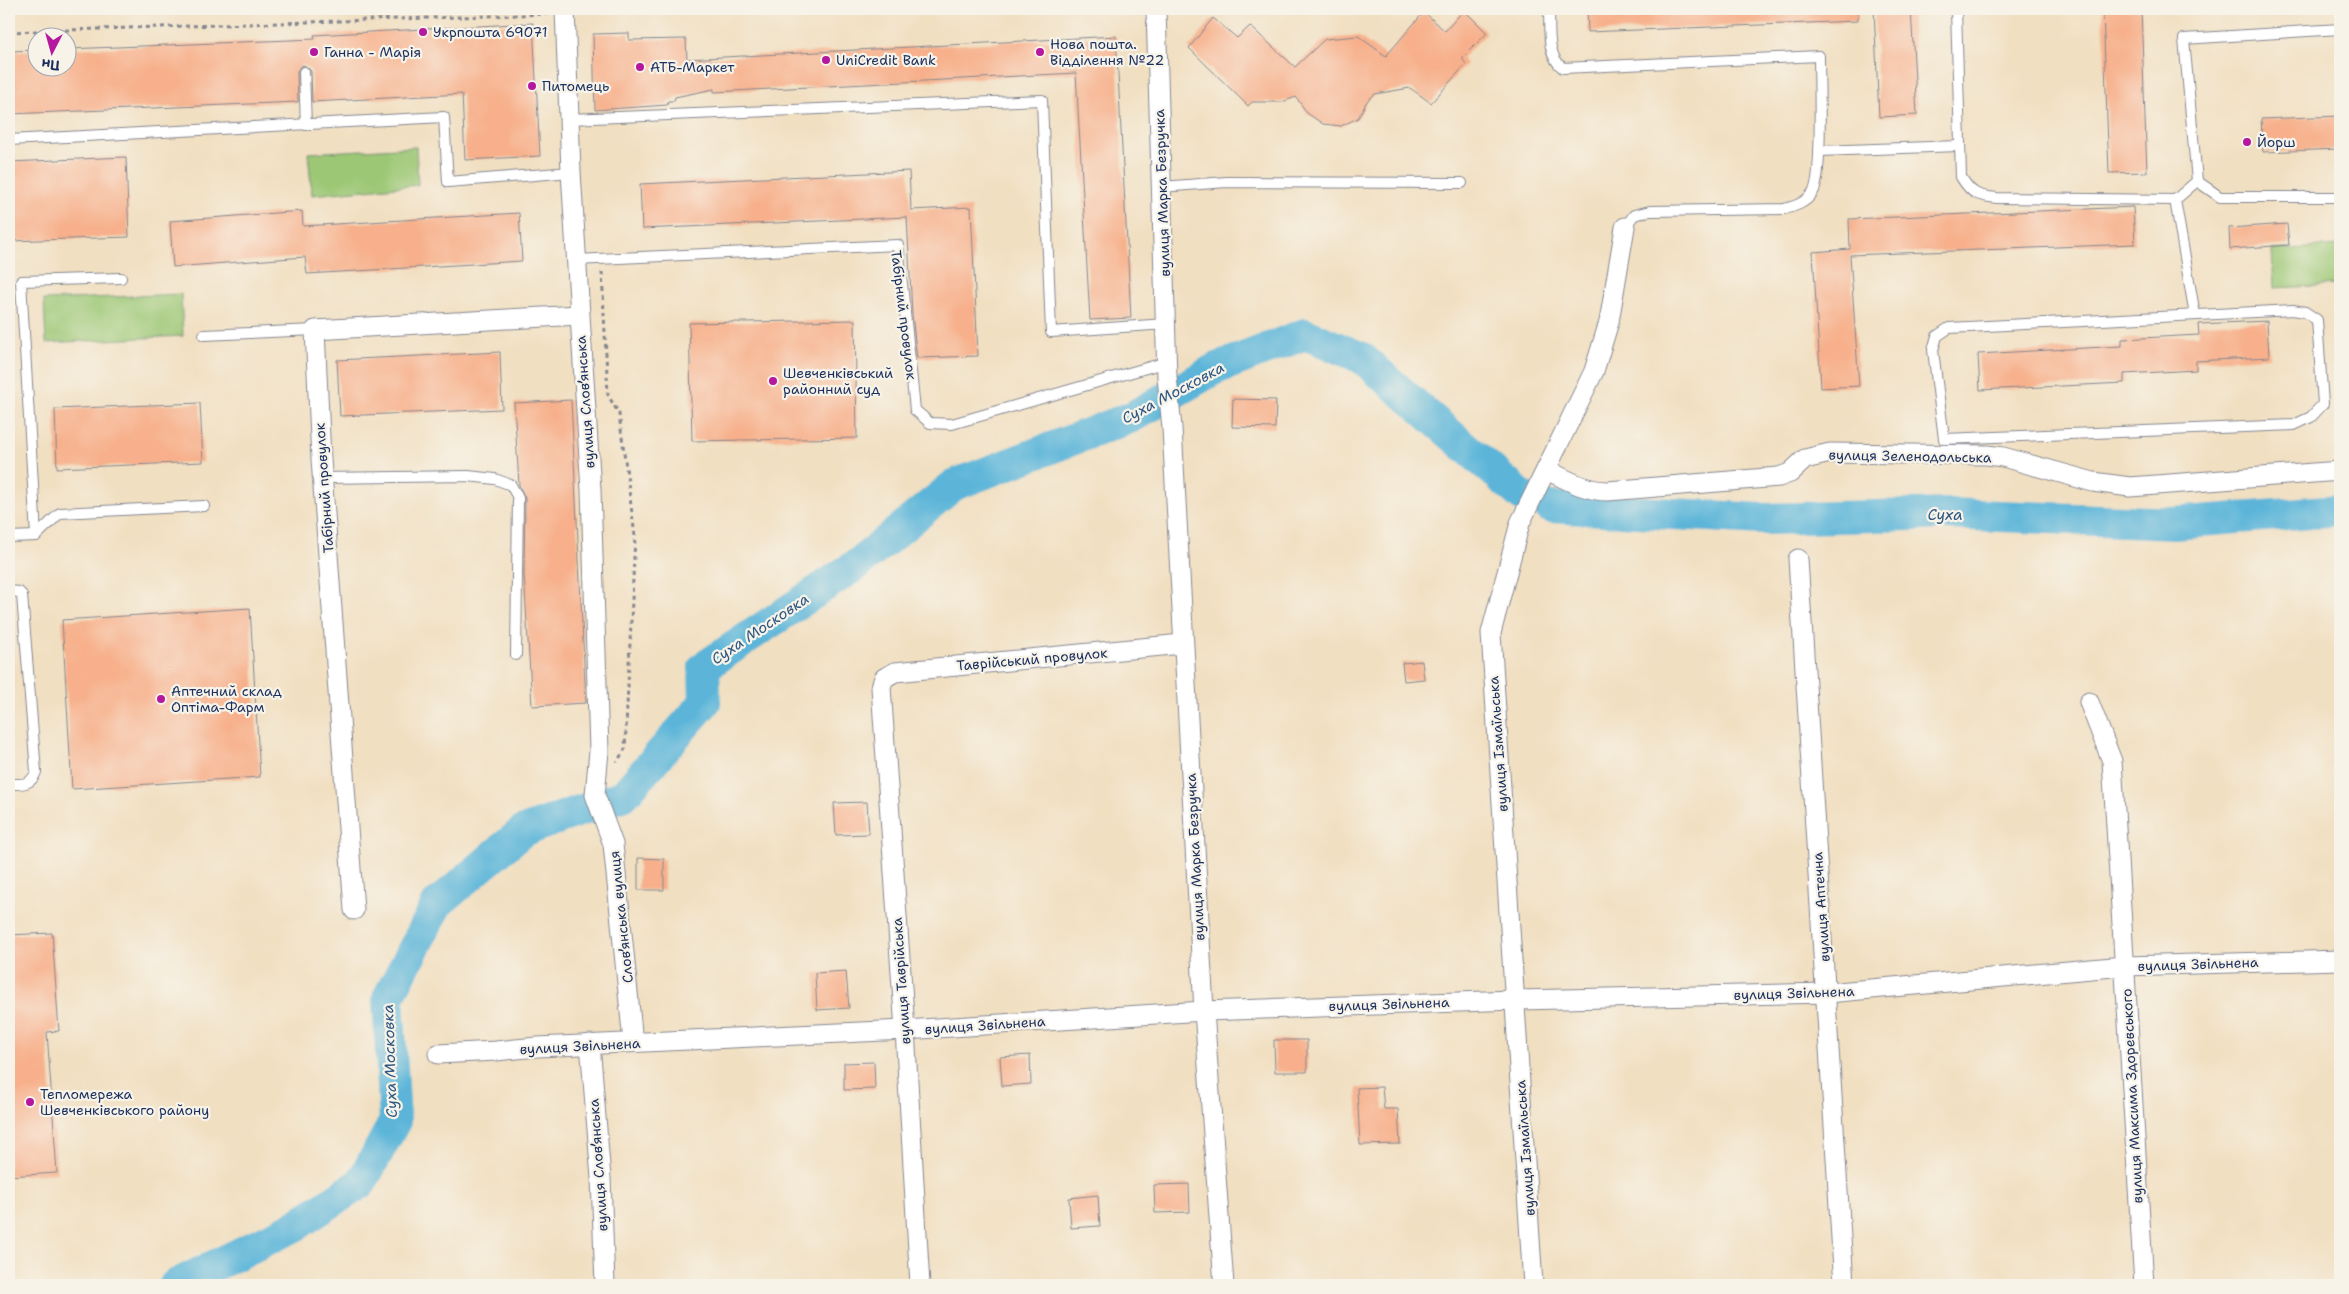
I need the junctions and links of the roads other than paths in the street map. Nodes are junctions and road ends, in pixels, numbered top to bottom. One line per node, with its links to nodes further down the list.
1 (1156, 9): 15 (street, вулиця Марка Безручка)
2 (1548, 9): 11 (lane)
3 (1956, 9): 10 (lane)
4 (565, 11): 7 (street, вулиця Слов’янська)
5 (2340, 29): 13 (lane)
6 (304, 72): 8 (lane)
7 (568, 119): 12 (street, вулиця Слов’янська); 23 (lane)
8 (306, 124): 9 (lane); 12 (lane)
9 (9, 140)
10 (1959, 146): 11 (lane); 17 (lane)
11 (1819, 151): 18 (lane)
12 (571, 172): 19 (street, вулиця Слов’янська)
13 (2197, 180): 16 (lane); 17 (lane)
14 (1462, 183): 15 (lane)
15 (1162, 187): 23 (street, вулиця Марка Безручка)
16 (2340, 197)
17 (2175, 200): 22 (lane)
18 (1625, 227): 28 (street, вулиця Ізмаїльська)
19 (576, 260): 21 (street, вулиця Слов’янська); 26 (lane, Табірний провулок)
20 (121, 278): 32 (lane)
21 (579, 315): 24 (street); 41 (street, вулиця Слов’янська)
22 (2195, 315): 27 (lane); 27 (lane)
23 (1166, 324): 26 (street, вулиця Марка Безручка)
24 (315, 330): 25 (lane); 30 (street, Табірний провулок)
25 (204, 335)
26 (1167, 370): 36 (street, вулиця Марка Безручка)
27 (1944, 447): 28 (street, вулиця Зеленодольська); 29 (street, вулиця Зеленодольська)
28 (1547, 470): 46 (street, вулиця Ізмаїльська)
29 (2340, 471)
30 (323, 478): 37 (lane); 42 (street, Табірний провулок)
31 (204, 506): 32 (lane)
32 (36, 536): 33 (lane)
33 (9, 537)
34 (1798, 559): 45 (street, вулиця Аптечна)
35 (9, 591): 40 (lane)
36 (1182, 644): 38 (street, Таврійський провулок); 47 (street, вулиця Марка Безручка)
37 (516, 655)
38 (884, 678): 48 (street, вулиця Таврійська)
39 (2089, 702): 44 (street, вулиця Максима Здоревського)
40 (9, 784)
41 (595, 795): 49 (street, Слов’янська вулиця)
42 (354, 910)
43 (2340, 960): 44 (street, вулиця Звільнена)
44 (2124, 966): 45 (street, вулиця Звільнена); 57 (street, вулиця Максима Здоревського)
45 (1827, 993): 46 (street, вулиця Звільнена); 56 (street, вулиця Аптечна)
46 (1515, 1000): 47 (street, вулиця Звільнена); 55 (street, вулиця Ізмаїльська)
47 (1204, 1011): 48 (street, вулиця Звільнена); 54 (street, вулиця Марка Безручка)
48 (905, 1030): 49 (street, вулиця Звільнена); 53 (street, вулиця Таврійська)
49 (634, 1042): 50 (street, вулиця Звільнена)
50 (590, 1044): 51 (street, вулиця Звільнена); 52 (street, вулиця Слов’янська)
51 (438, 1054)
52 (605, 1285)
53 (920, 1285)
54 (1224, 1285)
55 (1533, 1285)
56 (1844, 1285)
57 (2144, 1285)

